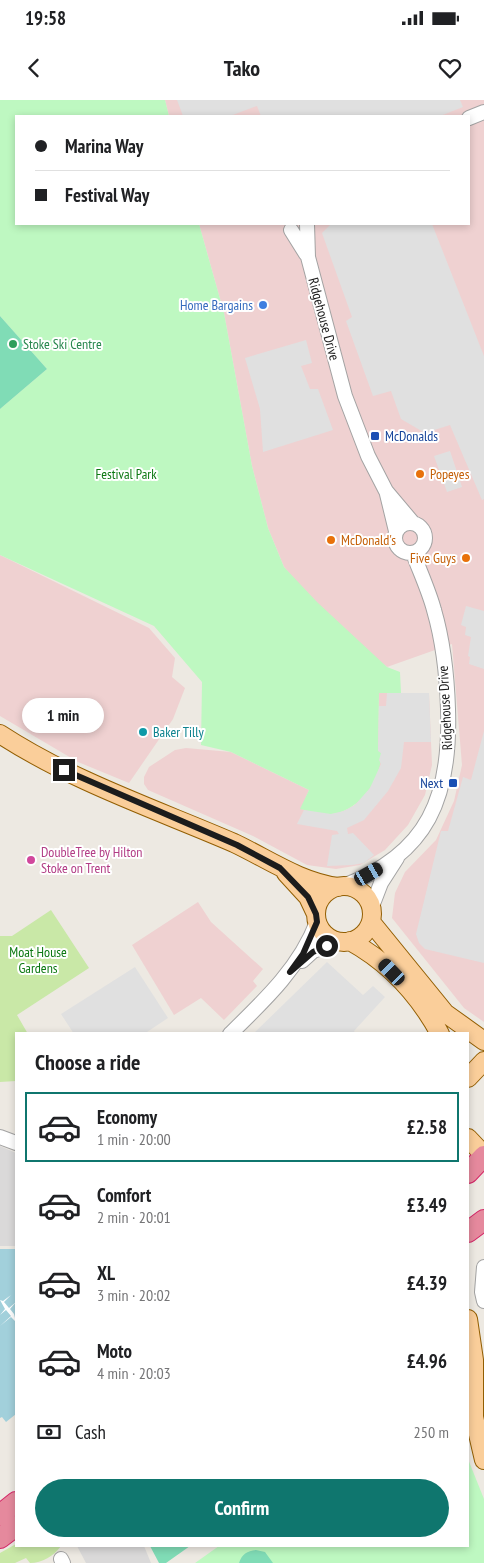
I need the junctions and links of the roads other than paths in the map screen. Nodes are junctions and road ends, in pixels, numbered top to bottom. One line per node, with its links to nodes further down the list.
1 (484, 112): 2 (street)
2 (470, 118)
3 (304, 225): 5 (street)
4 (306, 225): 6 (street, Ridgehouse Drive)
5 (285, 227): 6 (street, Ridgehouse Drive)
6 (308, 257): 7 (street, Ridgehouse Drive)
7 (386, 491): 8 (street, Ridgehouse Drive); 9 (street, Ridgehouse Drive)
8 (413, 523): 9 (street); 10 (street)
9 (396, 532): 10 (street)
10 (413, 553): 12 (street, Ridgehouse Drive)
11 (0, 734): 13 (main road)
12 (400, 854): 14 (street); 15 (street)
13 (280, 868): 14 (main road); 16 (main road)
14 (340, 887): 15 (main road); 16 (main road)
15 (371, 915): 17 (main road); 21 (main road)
16 (317, 918): 17 (main road); 18 (street)
17 (345, 942): 18 (street); 20 (main road)
18 (290, 972): 19 (street)
19 (232, 1032)
20 (439, 1032)
21 (484, 1041)
22 (484, 1061): 23 (main road)
23 (469, 1077)
24 (0, 1137): 26 (street)
25 (469, 1139): 27 (main road)
26 (15, 1143)
27 (484, 1155): 28 (highway)
28 (469, 1172)
29 (480, 1270): 30 (street)
30 (484, 1301)
31 (469, 1328): 32 (main road)
32 (479, 1390): 33 (main road)
33 (484, 1460)
34 (15, 1503): 35 (highway)
35 (0, 1515)
36 (15, 1527): 37 (highway)
37 (0, 1538)

